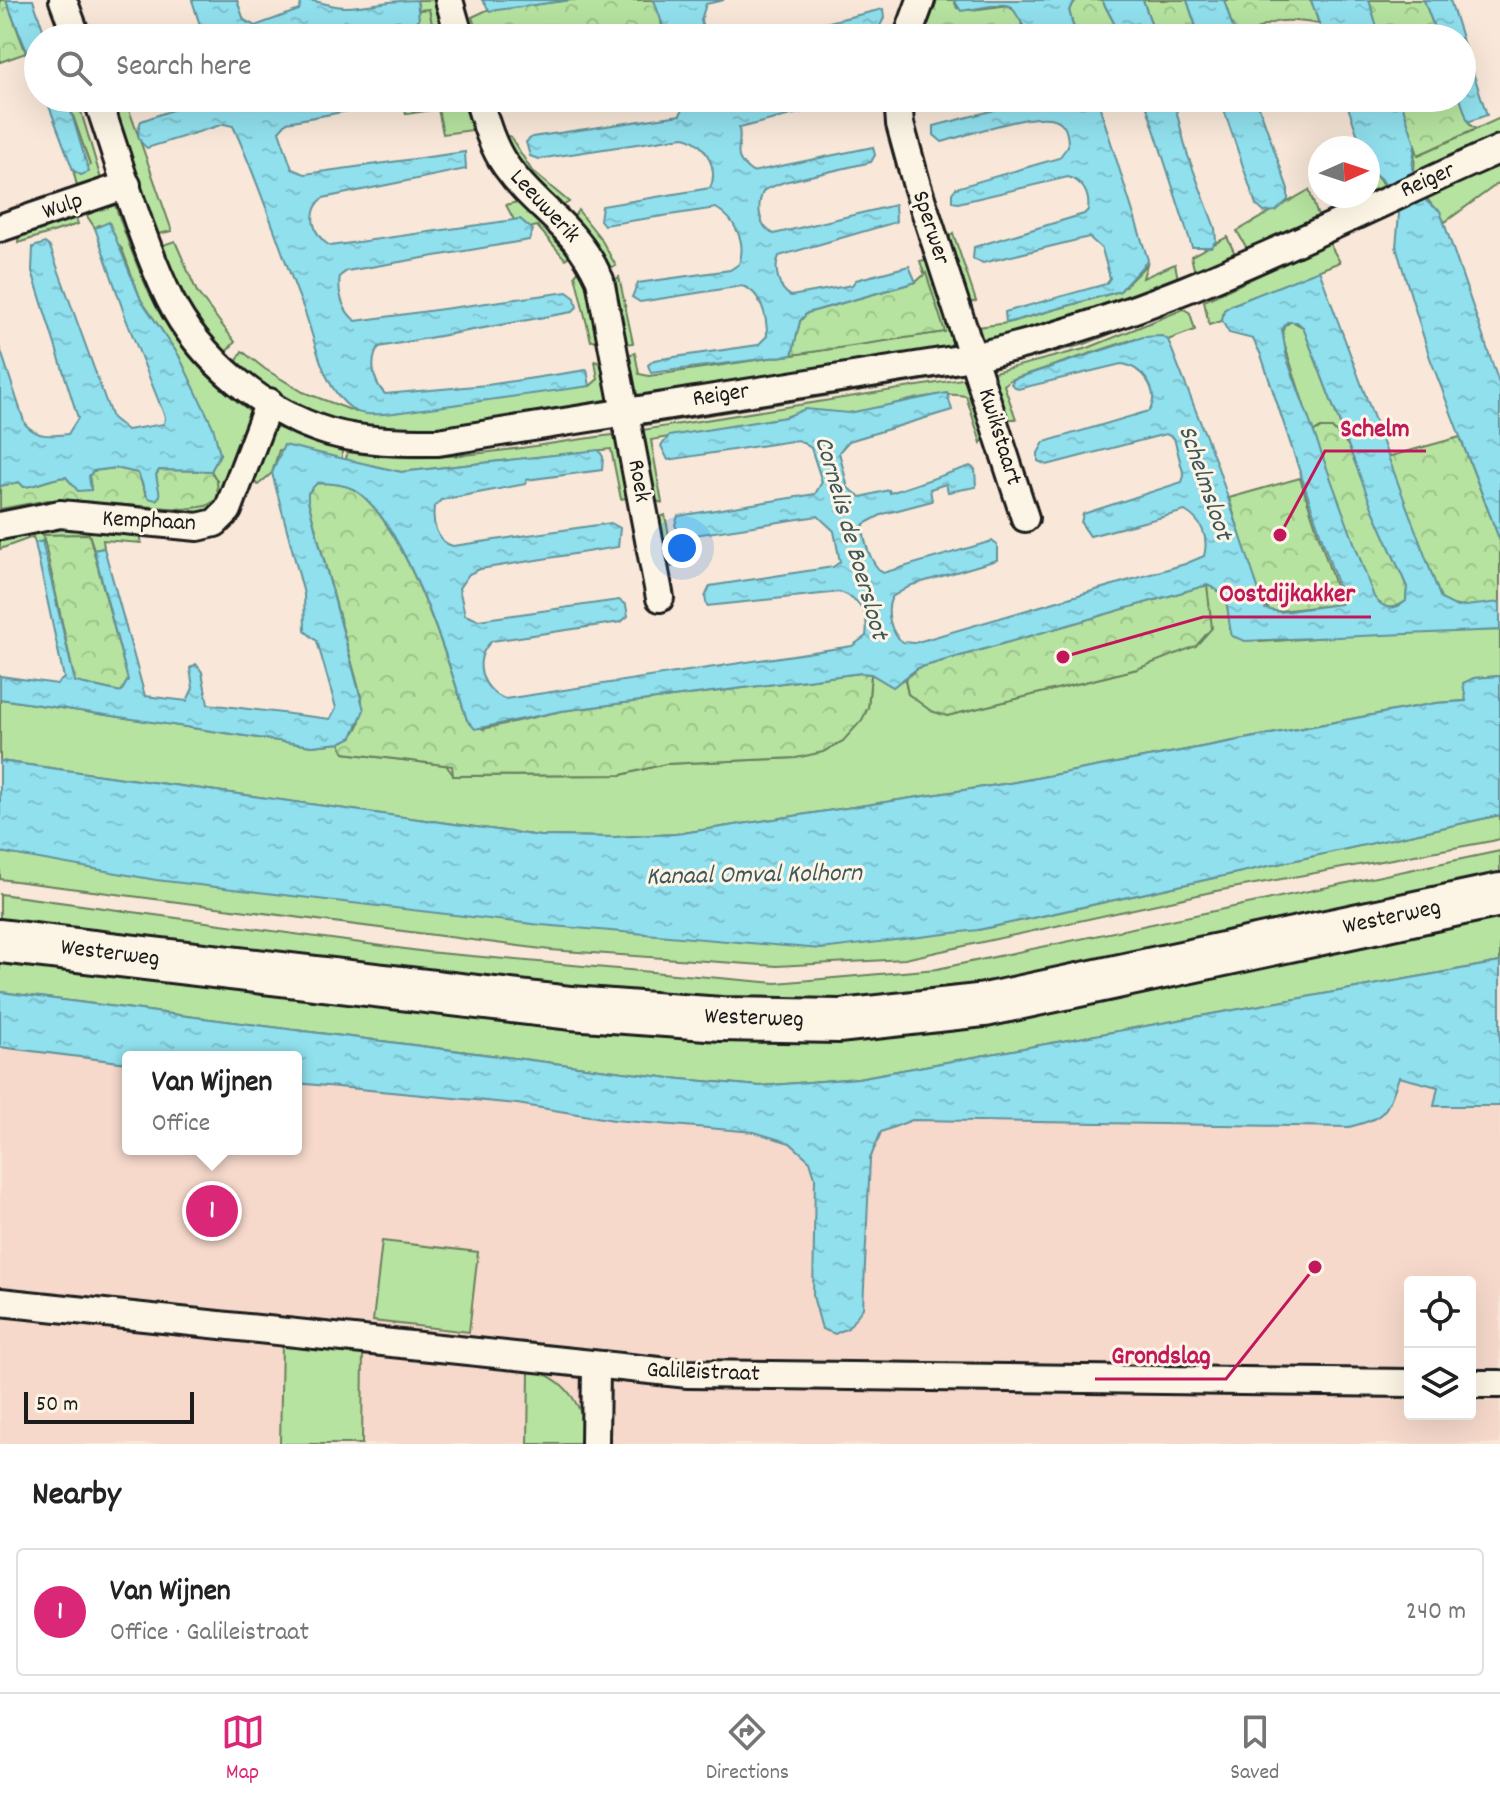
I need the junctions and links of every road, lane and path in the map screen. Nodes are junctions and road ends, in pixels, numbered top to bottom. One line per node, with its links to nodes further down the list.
1 (63, 0): 4 (street)
2 (449, 0): 5 (street)
3 (921, 0): 6 (street)
4 (72, 24)
5 (456, 24)
6 (912, 24)
7 (102, 112): 11 (street, Reiger)
8 (482, 112): 15 (street, Leeuwerik)
9 (899, 112): 13 (street, Sperwer)
10 (1500, 149): 13 (street, Reiger)
11 (127, 185): 12 (street, Wulp); 14 (street, Reiger)
12 (0, 228)
13 (972, 357): 15 (street, Reiger); 16 (street, Kwikstaart)
14 (269, 402): 15 (street, Reiger); 17 (street, Kemphaan)
15 (626, 411): 18 (street, Roek)
16 (1025, 518)
17 (0, 526)
18 (660, 598)
19 (1500, 895): 20 (main road, Westerweg)
20 (0, 941)
21 (0, 1302): 22 (street, Galileistraat)
22 (596, 1367): 23 (street, Galileistraat); 26 (street)
23 (1404, 1383)
24 (1476, 1384): 25 (street)
25 (1500, 1384)
26 (595, 1444)

